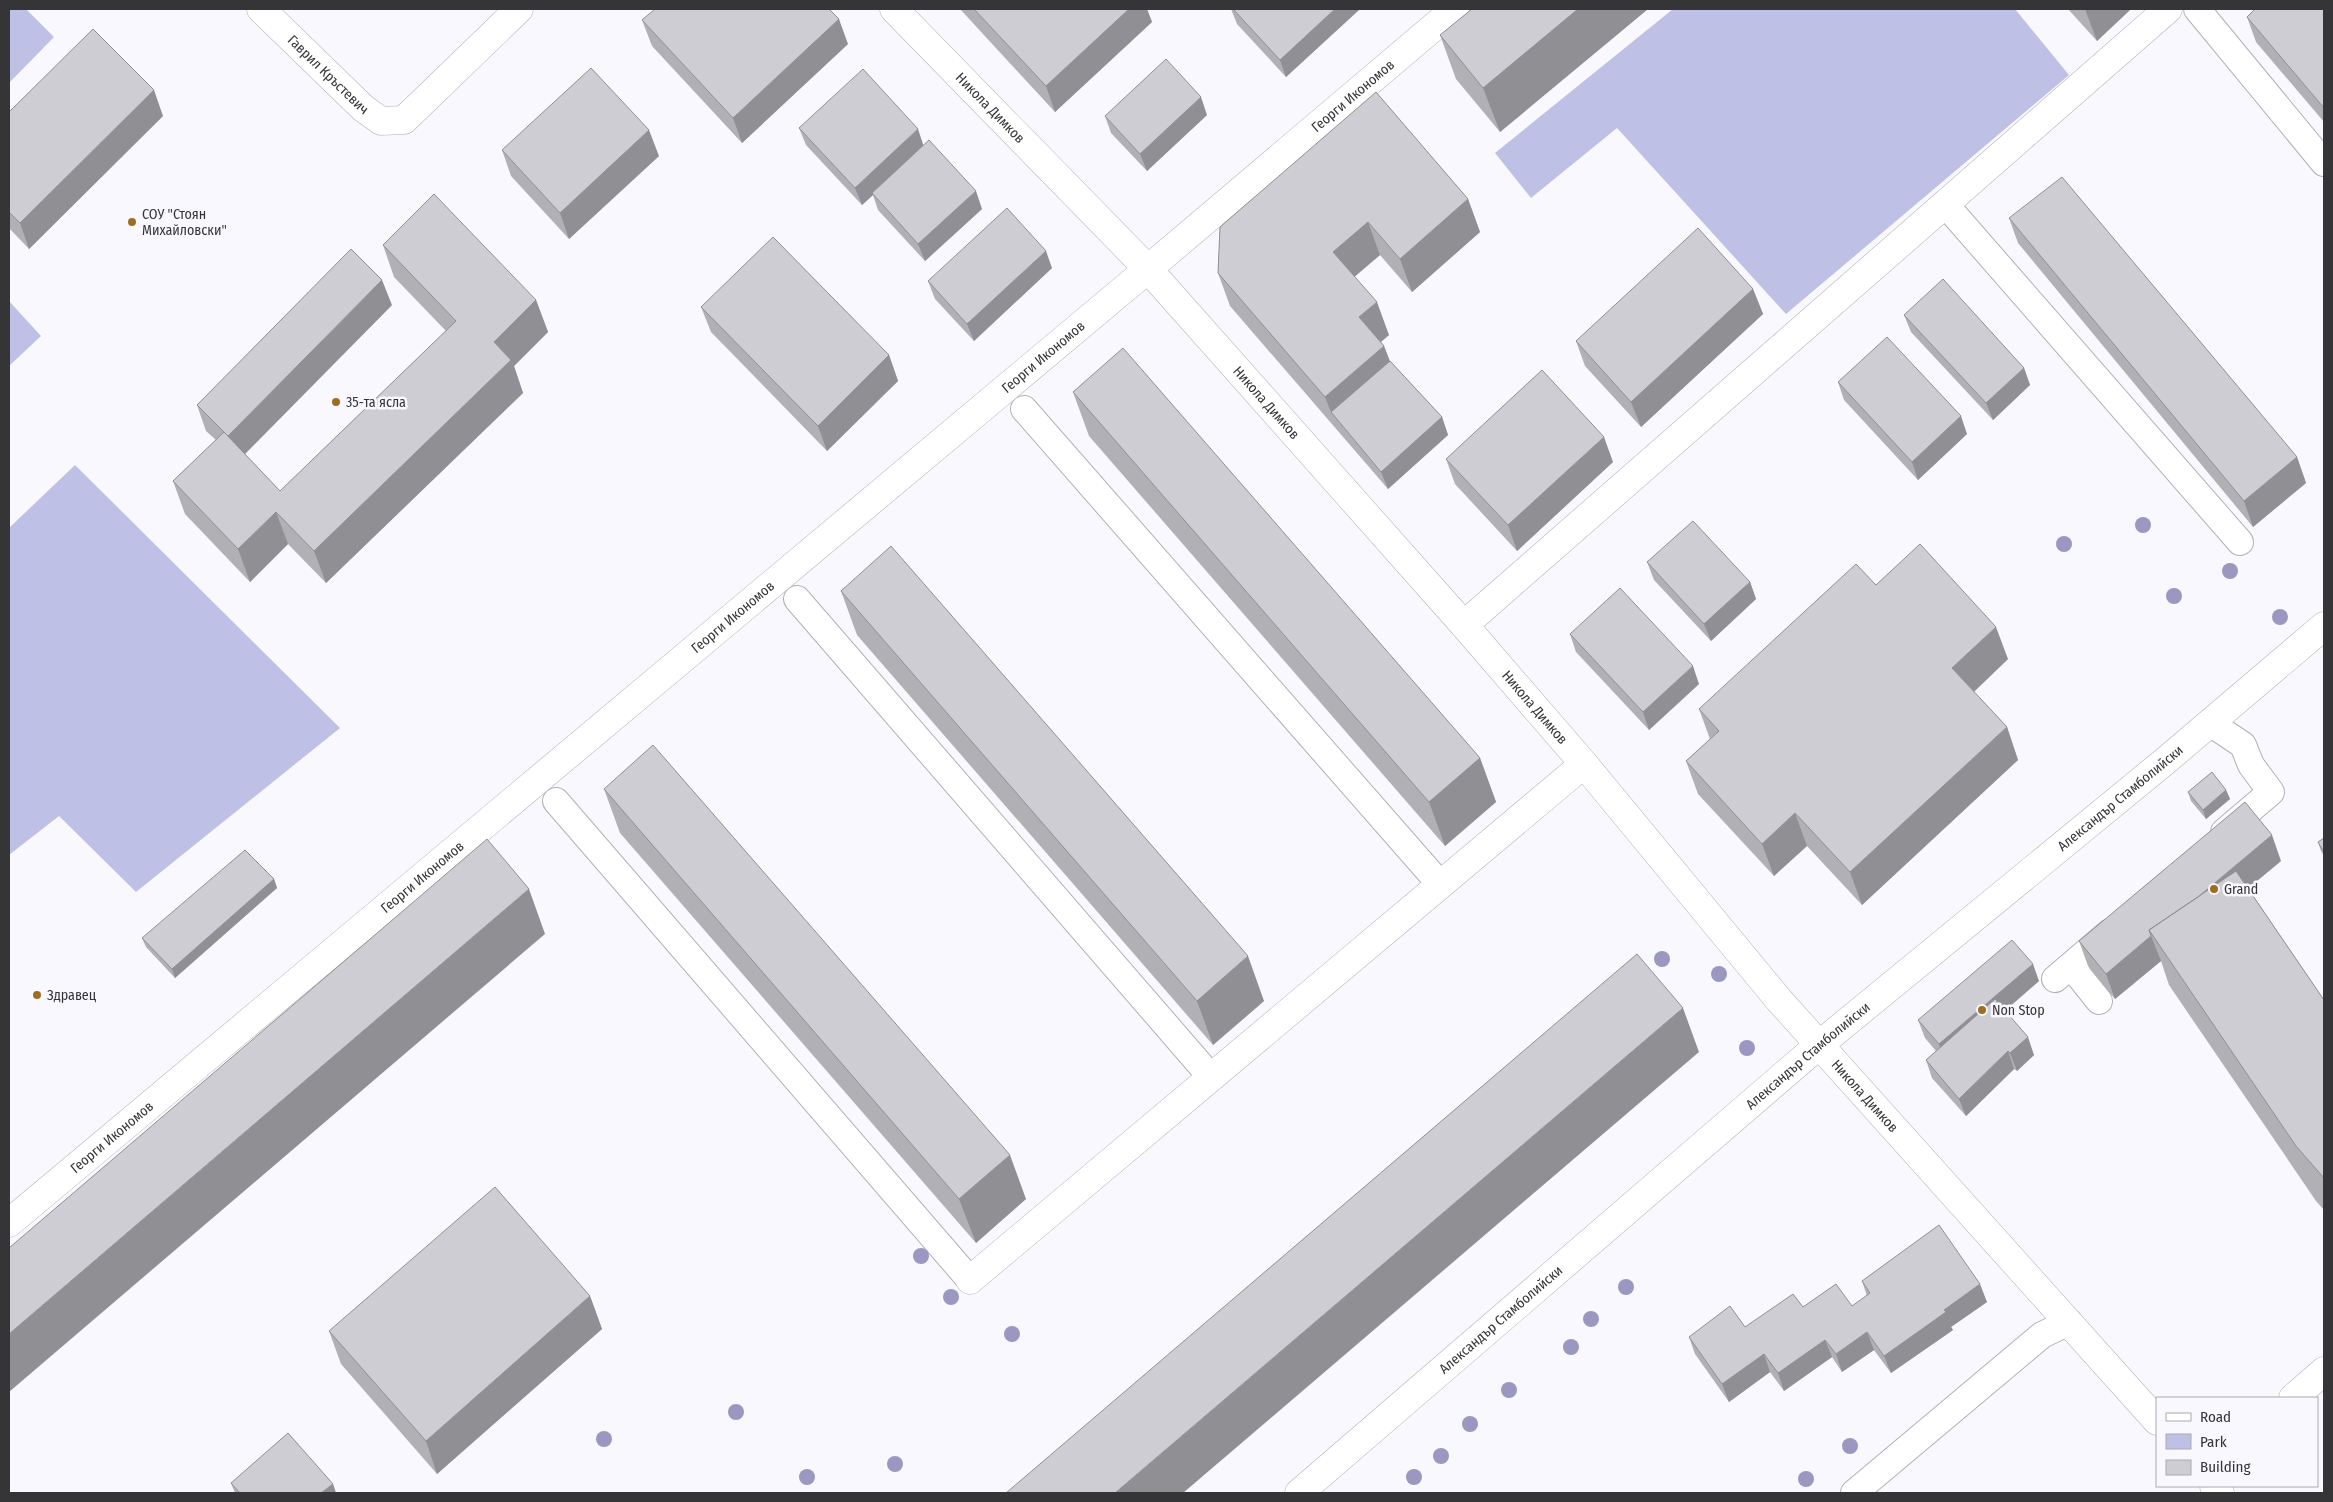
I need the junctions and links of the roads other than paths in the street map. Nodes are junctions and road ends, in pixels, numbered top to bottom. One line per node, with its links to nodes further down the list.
1 (261, 9): 2 (street, Гаврил Кръстевич)
2 (519, 9)
3 (894, 9): 9 (street, Никола Димков)
4 (1455, 9): 9 (street, Георги Икономов)
5 (2168, 9): 8 (street)
6 (2197, 9): 7 (lane)
7 (2324, 163)
8 (1945, 204): 11 (lane); 13 (street)
9 (1148, 269): 13 (street, Никола Димков); 26 (street, Георги Икономов)
10 (1024, 409): 21 (lane)
11 (2240, 542)
12 (797, 599): 25 (lane)
13 (1464, 625): 16 (street, Никола Димков)
14 (2324, 626): 15 (street, Александър Стамболийски)
15 (2210, 723): 18 (lane); 24 (street, Александър Стамболийски)
16 (1584, 764): 21 (street); 24 (street, Никола Димков)
17 (556, 801): 27 (lane)
18 (2234, 823): 19 (lane); 20 (lane)
19 (2252, 845)
20 (2214, 852)
21 (1440, 884): 25 (street)
22 (2122, 957): 23 (lane)
23 (2099, 1001)
24 (1819, 1045): 28 (street, Никола Димков); 32 (street, Александър Стамболийски)
25 (1211, 1077): 27 (street)
26 (9, 1223)
27 (970, 1280)
28 (2069, 1322): 31 (street, Никола Димков); 33 (lane)
29 (2324, 1371): 30 (street)
30 (2294, 1397)
31 (2156, 1420)
32 (1299, 1493)
33 (1854, 1493)

